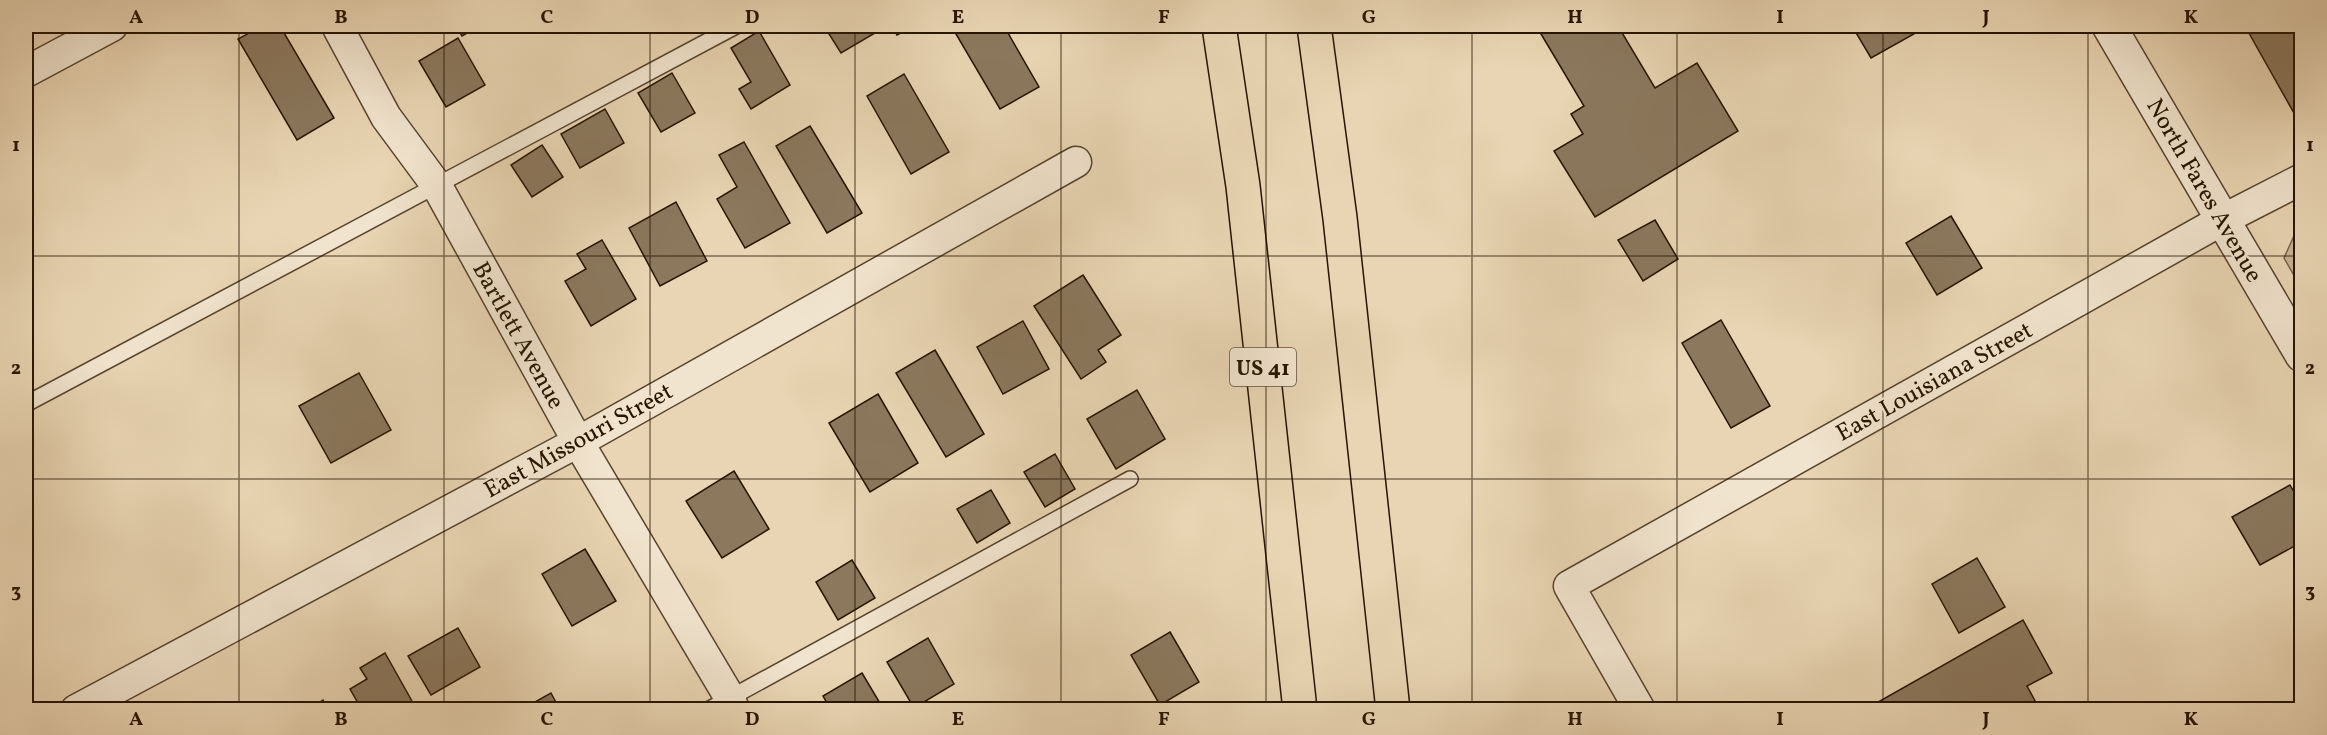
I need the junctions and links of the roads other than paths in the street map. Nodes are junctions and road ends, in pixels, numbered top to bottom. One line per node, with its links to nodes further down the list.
1 (112, 26): 7 (street)
2 (337, 26): 10 (street, Bartlett Avenue)
3 (736, 26): 10 (lane)
4 (1219, 26): 18 (highway, US 41)
5 (1314, 26): 19 (highway)
6 (2109, 26): 11 (street, North Fares Avenue)
7 (26, 72)
8 (1076, 162): 14 (street, East Missouri Street)
9 (2301, 179): 11 (street, East Louisiana Street)
10 (436, 186): 13 (lane); 14 (street, Bartlett Avenue)
11 (2222, 220): 12 (street, North Fares Avenue); 20 (street, East Louisiana Street)
12 (2301, 355)
13 (26, 404)
14 (578, 442): 16 (street, Bartlett Avenue); 17 (street, East Missouri Street)
15 (1130, 479): 16 (lane)
16 (724, 706)
17 (76, 710)
18 (1300, 710)
19 (1393, 710)
20 (1640, 710)

